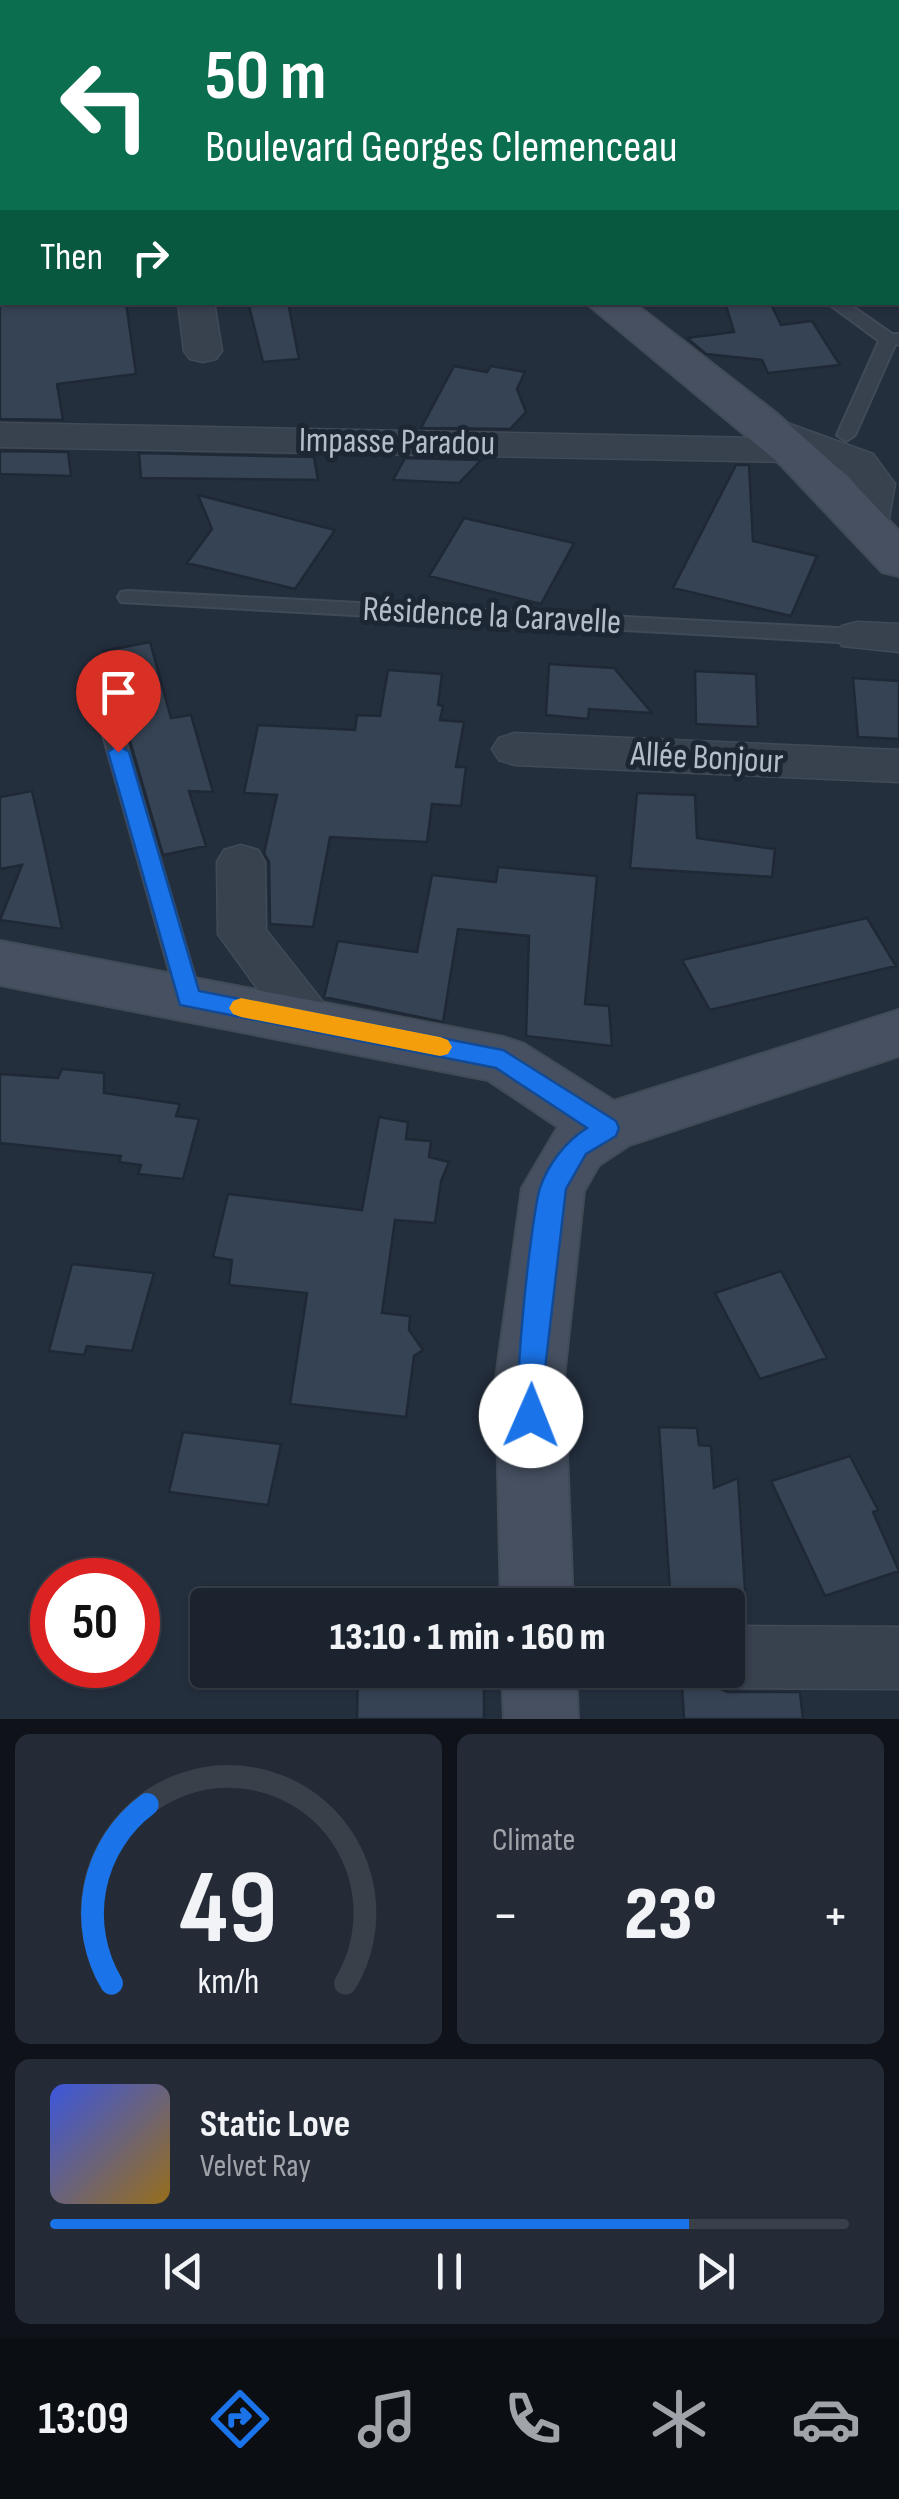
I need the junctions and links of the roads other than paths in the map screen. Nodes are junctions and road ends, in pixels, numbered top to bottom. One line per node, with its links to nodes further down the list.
1 (196, 305): 5 (street)
2 (610, 305): 8 (main road)
3 (839, 305): 4 (lane)
4 (893, 340): 8 (lane)
5 (203, 351)
6 (0, 435): 8 (street, Impasse Paradou)
7 (899, 452): 8 (street, Impasse Paradou)
8 (844, 465): 9 (main road)
9 (899, 562)
10 (128, 597): 11 (lane, Résidence la Caravelle)
11 (878, 637)
12 (98, 682): 17 (lane)
13 (515, 749): 14 (street, Allée Bonjour)
14 (899, 766)
15 (240, 862): 18 (street)
16 (0, 963): 17 (main road)
17 (189, 998): 18 (main road)
18 (308, 1020): 20 (main road)
19 (899, 1033): 20 (main road)
20 (607, 1128): 21 (main road)
21 (536, 1588)
22 (745, 1657): 23 (street)
23 (899, 1658)
24 (540, 1688): 25 (main road)
25 (541, 1719)

